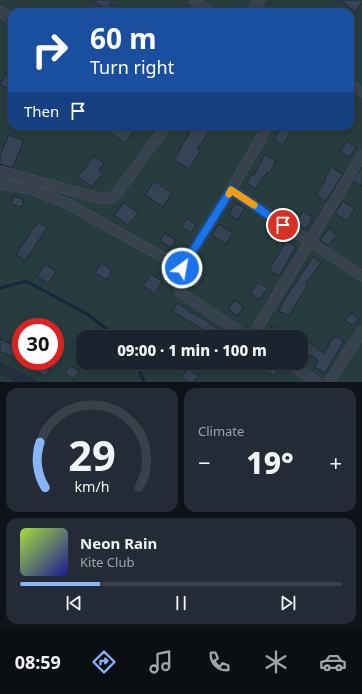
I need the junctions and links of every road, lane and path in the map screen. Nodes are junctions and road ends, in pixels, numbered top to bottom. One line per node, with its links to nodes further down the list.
1 (194, 0): 2 (street)
2 (205, 8)
3 (160, 130): 6 (street)
4 (266, 130): 8 (street)
5 (362, 155): 9 (street)
6 (0, 171)
7 (0, 184): 10 (street)
8 (231, 190): 9 (street); 10 (street)
9 (310, 242): 11 (street); 13 (street)
10 (182, 268): 12 (street)
11 (362, 276)
12 (237, 330)
13 (256, 330)
14 (362, 331): 17 (street)
15 (299, 370): 16 (street)
16 (317, 382)
17 (329, 382)

